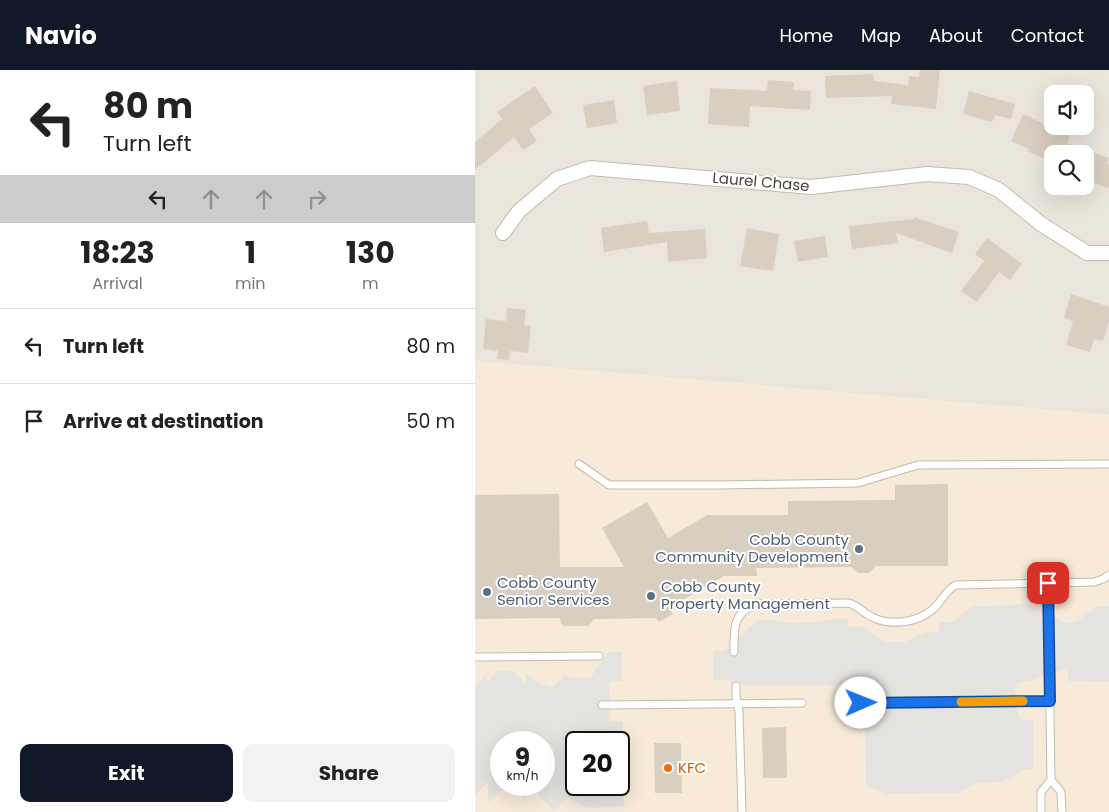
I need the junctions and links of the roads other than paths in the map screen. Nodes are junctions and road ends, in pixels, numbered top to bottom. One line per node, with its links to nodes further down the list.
1 (503, 233): 2 (street, Laurel Chase)
2 (1109, 253)
3 (579, 464): 4 (lane)
4 (1109, 464)
5 (1109, 575): 6 (lane)
6 (1048, 583): 7 (lane); 11 (lane)
7 (734, 652)
8 (599, 656): 9 (lane)
9 (475, 657)
10 (736, 686): 14 (lane)
11 (1050, 701): 13 (lane); 16 (lane)
12 (803, 703): 14 (lane)
13 (846, 703)
14 (737, 704): 15 (lane); 17 (lane)
15 (602, 705)
16 (1051, 780): 18 (lane); 19 (lane)
17 (742, 812)
18 (1041, 812)
19 (1062, 812)

